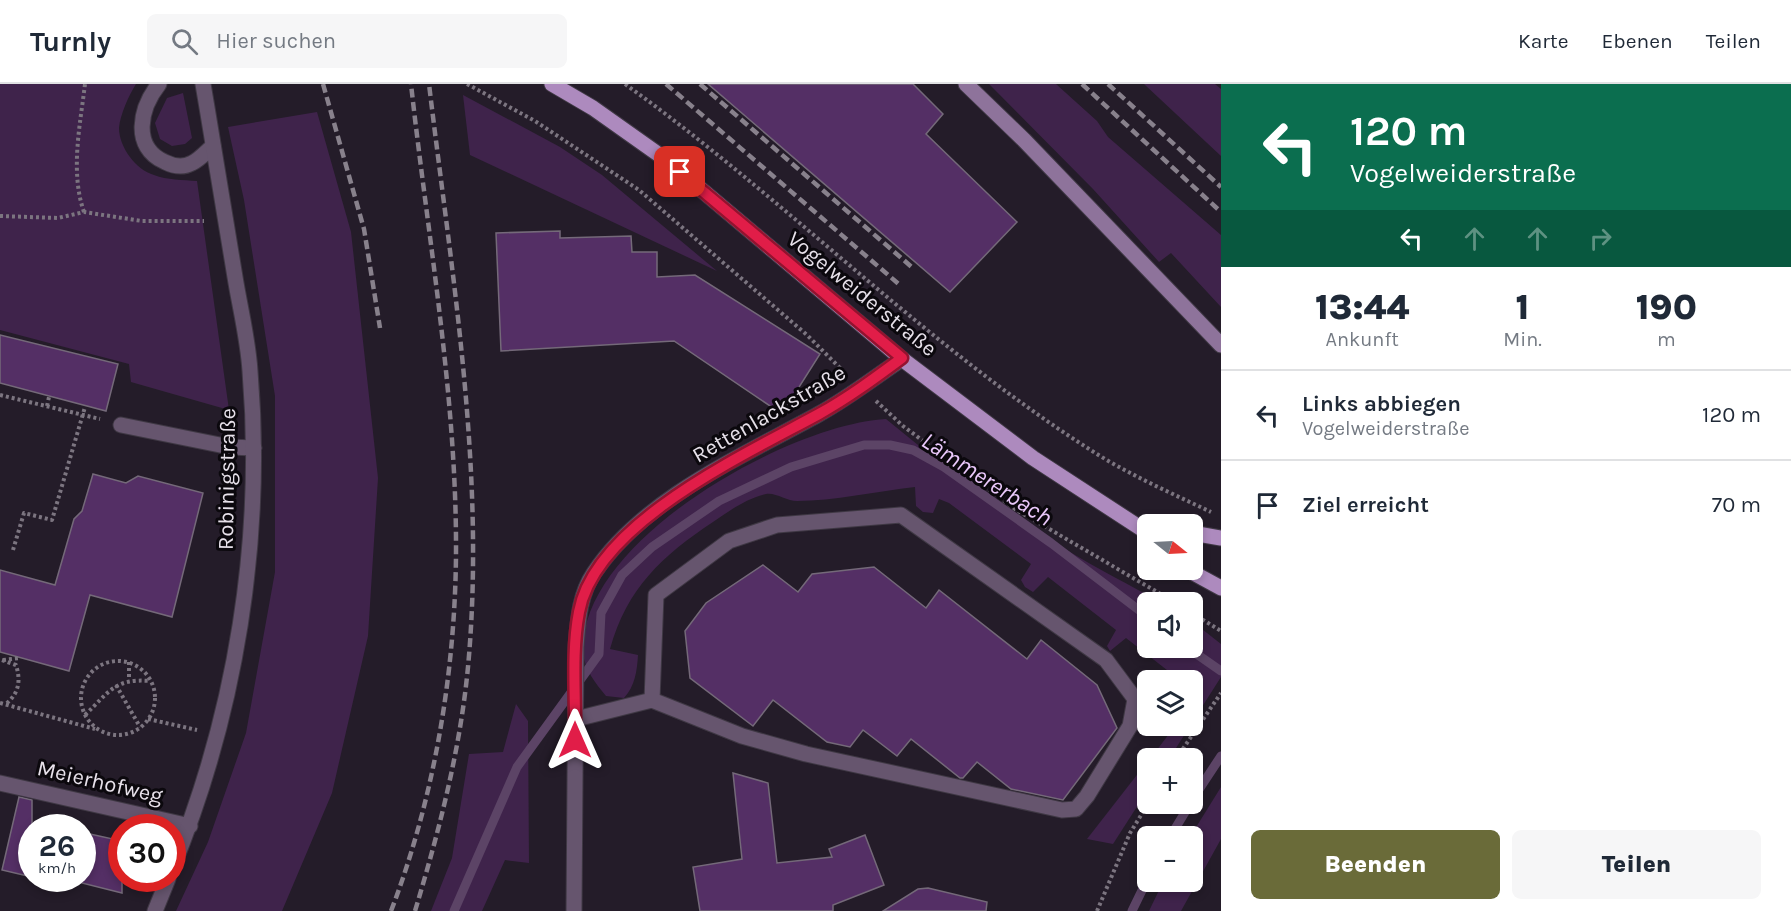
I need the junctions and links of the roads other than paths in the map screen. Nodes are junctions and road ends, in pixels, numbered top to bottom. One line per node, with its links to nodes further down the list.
1 (159, 84): 5 (street)
2 (203, 84): 5 (street, Robinigstraße)
3 (552, 84): 7 (main road, Vogelweiderstraße)
4 (966, 84): 6 (main road)
5 (213, 146): 9 (street, Robinigstraße)
6 (1221, 345)
7 (902, 358): 10 (main road, Vogelweiderstraße); 16 (street, Rettenlackstraße)
8 (121, 425): 9 (street)
9 (254, 448): 18 (street, Robinigstraße)
10 (1137, 524)
11 (1203, 535): 12 (main road)
12 (1221, 538)
13 (1203, 580): 14 (main road)
14 (1218, 590)
15 (652, 700): 15 (street); 16 (street)
16 (576, 719): 22 (street, Rettenlackstraße)
17 (0, 783): 18 (street, Meierhofweg)
18 (190, 826): 19 (street, Robinigstraße)
19 (186, 836)
20 (163, 892): 21 (street)
21 (155, 911)
22 (574, 911)

